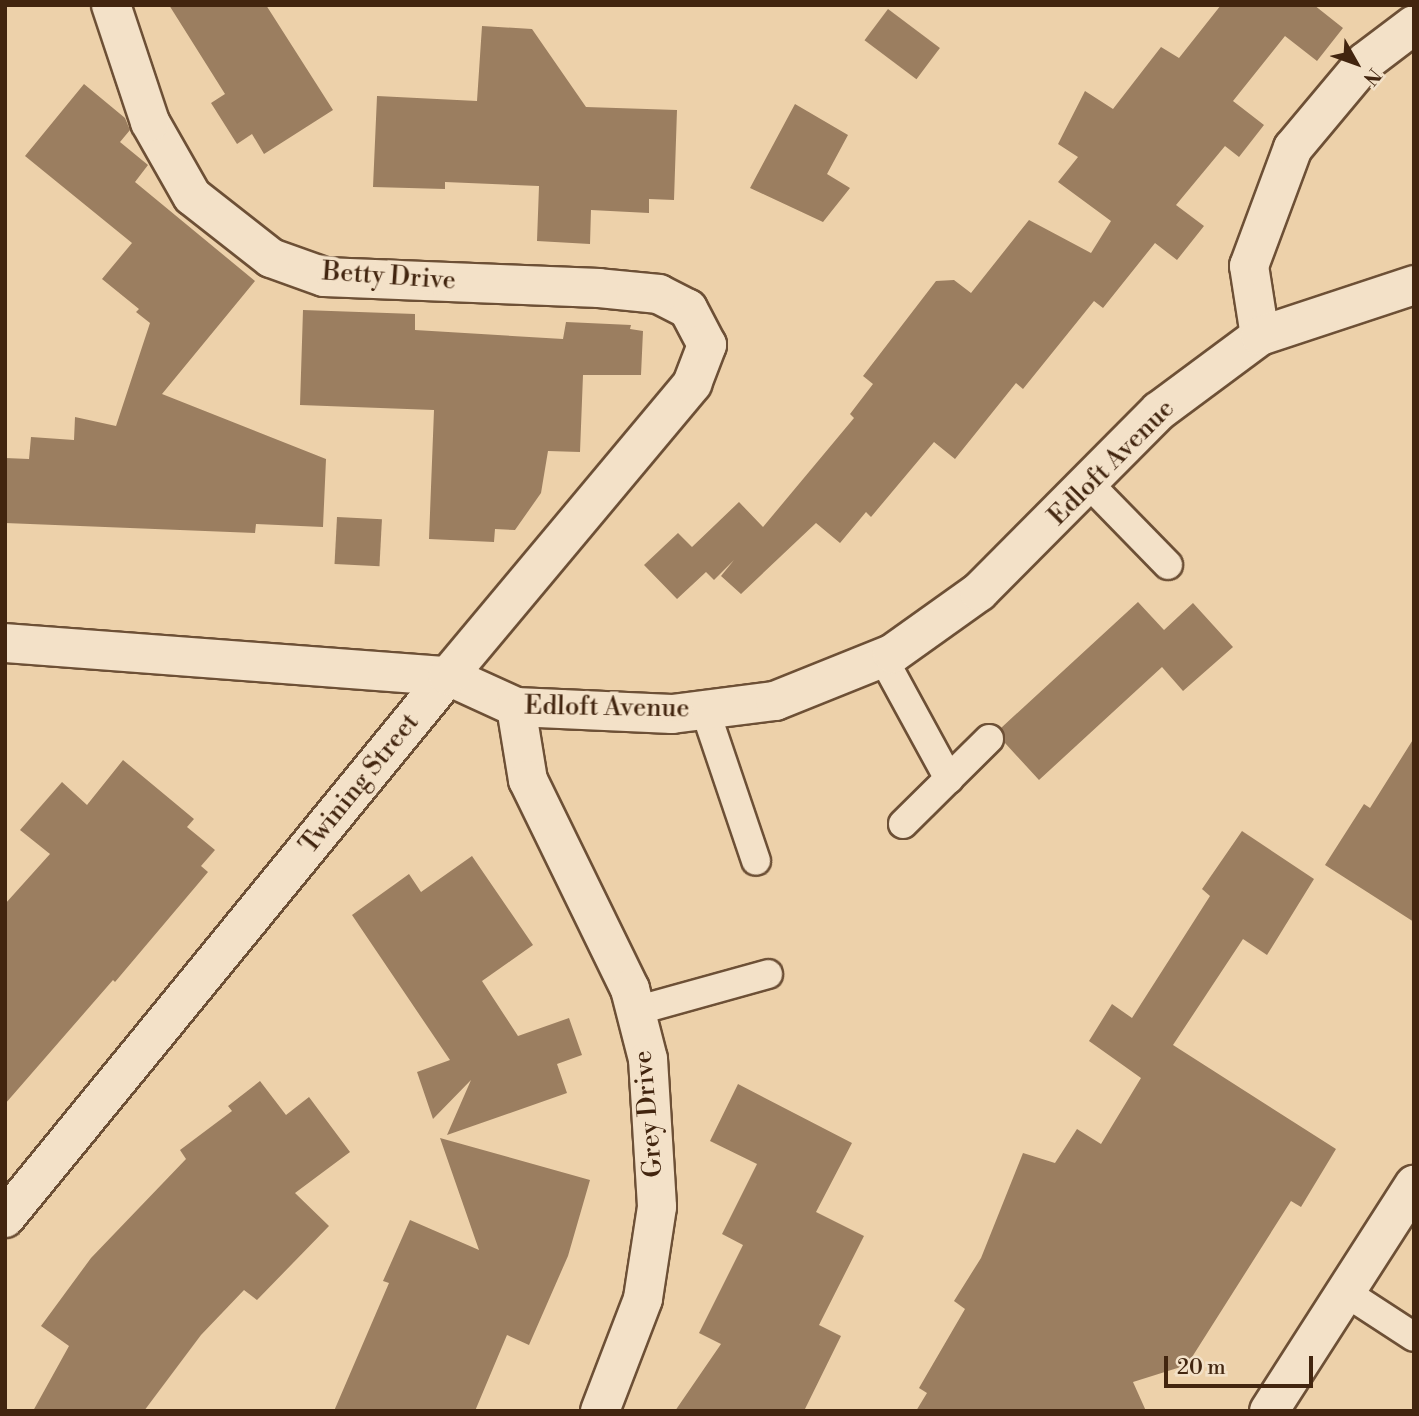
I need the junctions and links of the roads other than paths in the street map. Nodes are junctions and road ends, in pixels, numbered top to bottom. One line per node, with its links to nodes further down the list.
1 (111, 5): 5 (street, Betty Drive)
2 (1414, 25): 4 (street)
3 (1414, 285): 4 (street, Edloft Avenue)
4 (1260, 336): 6 (street, Edloft Avenue)
5 (707, 345): 10 (street, Twining Street)
6 (1089, 484): 7 (lane); 9 (street, Edloft Avenue)
7 (1168, 565)
8 (5, 643): 10 (street, Edloft Avenue)
9 (883, 658): 12 (street, Edloft Avenue); 14 (lane)
10 (448, 676): 11 (street, Edloft Avenue); 20 (street, Twining Street)
11 (516, 707): 12 (street, Edloft Avenue); 18 (street, Grey Drive)
12 (705, 710): 16 (lane)
13 (989, 739): 14 (lane)
14 (949, 779): 15 (lane)
15 (903, 824)
16 (756, 861)
17 (768, 974): 18 (lane)
18 (635, 1012): 23 (street, Grey Drive)
19 (1414, 1185): 21 (street)
20 (5, 1218)
21 (1345, 1292): 22 (lane); 24 (street)
22 (1414, 1337)
23 (600, 1411)
24 (1269, 1411)

